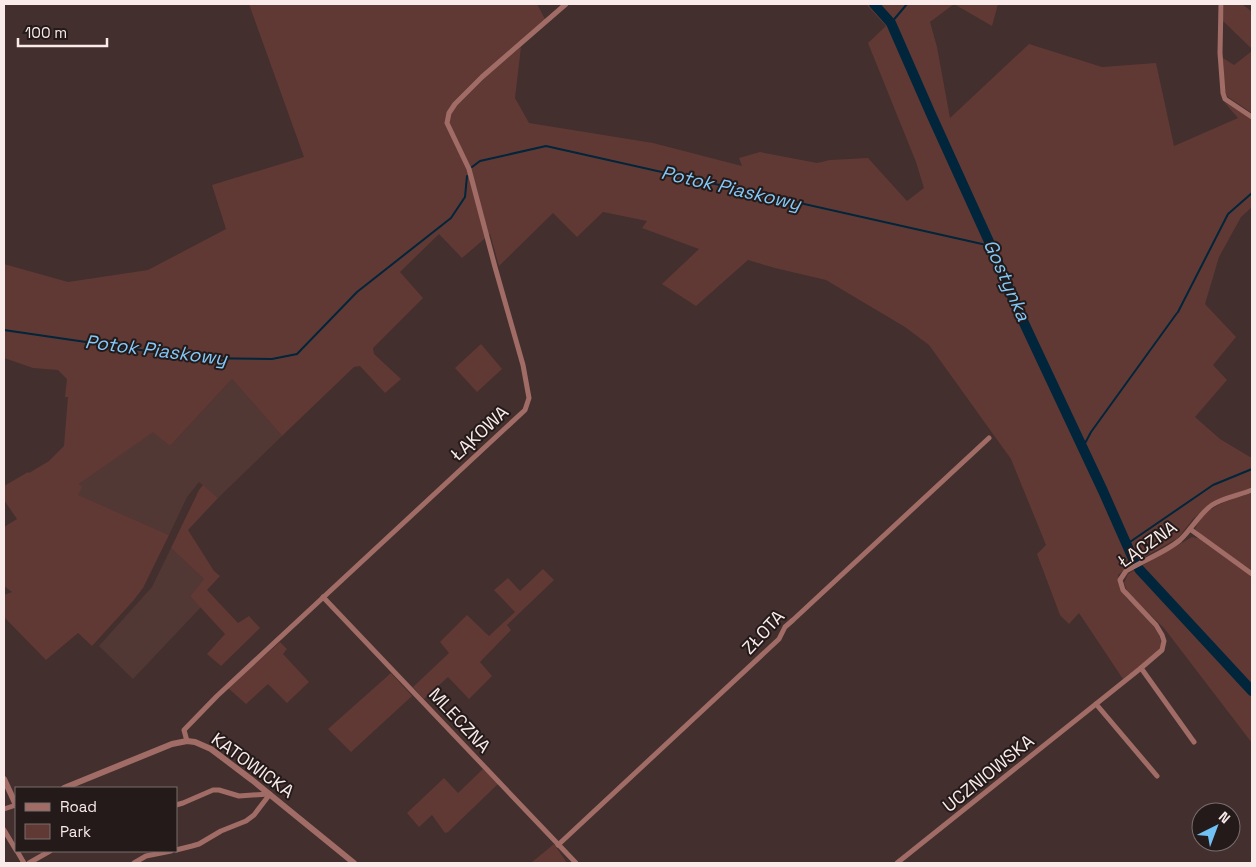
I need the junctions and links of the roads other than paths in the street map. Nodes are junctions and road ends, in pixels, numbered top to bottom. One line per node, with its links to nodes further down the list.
1 (566, 4): 8 (street, ŁĄKOWA)
2 (1221, 4): 3 (street)
3 (1252, 117)
4 (989, 438): 21 (street, ZŁOTA)
5 (1252, 490): 6 (street, ŁĄCZNA)
6 (1190, 529): 7 (street); 9 (street, ŁĄCZNA)
7 (1252, 574)
8 (323, 597): 12 (street, ŁĄKOWA); 21 (street, MLECZNA)
9 (1164, 641): 10 (street, UCZNIOWSKA)
10 (1141, 668): 11 (street, UCZNIOWSKA); 13 (street)
11 (1096, 704): 14 (street); 32 (street, UCZNIOWSKA)
12 (187, 741): 16 (street, KATOWICKA); 17 (street, KATOWICKA)
13 (1194, 742)
14 (1157, 776)
15 (4, 778): 18 (street)
16 (66, 787)
17 (270, 794): 19 (street); 23 (street); 30 (street, KATOWICKA)
18 (15, 803)
19 (178, 804)
20 (5, 833): 22 (street)
21 (558, 845): 31 (street, MLECZNA)
22 (15, 848)
23 (178, 849)
24 (17, 852): 27 (street)
25 (48, 852): 28 (street)
26 (166, 852): 29 (street)
27 (24, 863)
28 (30, 863)
29 (134, 863)
30 (354, 863)
31 (576, 863)
32 (898, 863)

